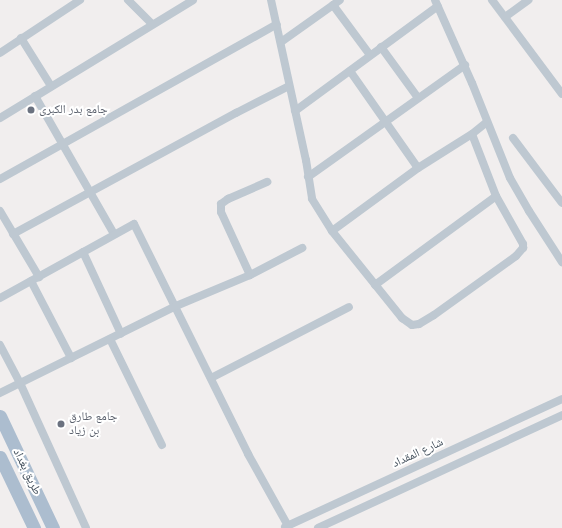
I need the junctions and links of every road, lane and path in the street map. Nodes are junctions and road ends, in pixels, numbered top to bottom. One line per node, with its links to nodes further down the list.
1 (80, 0): 12 (street)
2 (128, 0): 10 (street)
3 (193, 0): 10 (street)
4 (271, 0): 11 (street)
5 (492, 0): 9 (street)
6 (528, 0): 9 (street)
7 (336, 2): 13 (street); 16 (street)
8 (437, 3): 14 (street); 17 (street)
9 (505, 17): 21 (street)
10 (152, 24): 19 (street)
11 (277, 24): 13 (street); 30 (street)
12 (21, 38): 15 (street); 19 (street)
13 (281, 42): 20 (street)
14 (381, 47): 16 (street); 23 (street)
15 (0, 53)
16 (370, 55): 18 (street)
17 (465, 65): 23 (street); 27 (street)
18 (350, 71): 24 (street); 26 (street)
19 (51, 86): 22 (street)
20 (289, 86): 24 (street); 35 (street)
21 (562, 94)
22 (35, 96): 25 (street); 30 (street)
23 (418, 98): 26 (street)
24 (295, 111): 32 (street)
25 (0, 118)
26 (386, 121): 31 (street); 32 (street)
27 (487, 122): 28 (street); 44 (street)
28 (472, 134): 31 (street); 36 (street)
29 (513, 138): 37 (street)
30 (62, 144): 33 (street); 35 (street)
31 (418, 168): 39 (street)
32 (308, 177): 39 (street)
33 (0, 179)
34 (267, 182): 45 (street)
35 (90, 192): 40 (street); 41 (street)
36 (496, 196): 48 (street); 48 (street)
37 (562, 203)
38 (0, 211): 40 (street)
39 (332, 231): 48 (street)
40 (13, 234): 46 (street)
41 (114, 234): 43 (street); 50 (street)
42 (302, 248): 45 (street)
43 (83, 252): 46 (street); 52 (street)
44 (562, 262)
45 (250, 275): 50 (street)
46 (39, 276): 47 (street)
47 (31, 281): 49 (street); 55 (street)
48 (375, 285)
49 (0, 298)
50 (176, 306): 52 (street); 56 (street)
51 (349, 307): 56 (street)
52 (121, 334): 53 (street)
53 (110, 339): 55 (street); 62 (street)
54 (0, 345): 57 (street)
55 (71, 358): 57 (street)
56 (211, 378): 67 (street)
57 (20, 383): 58 (street); 69 (street)
58 (0, 393)
59 (562, 399): 67 (street, شارع المقداد)
60 (562, 415): 70 (street)
61 (0, 416): 68 (main road, طريق بغداد)
62 (162, 445)
63 (0, 457): 65 (main road, طريق بغداد)
64 (0, 474): 65 (main road)
65 (13, 484): 66 (main road, طريق بغداد)
66 (31, 525)
67 (286, 527)
68 (53, 528)
69 (86, 528)
70 (318, 528)

